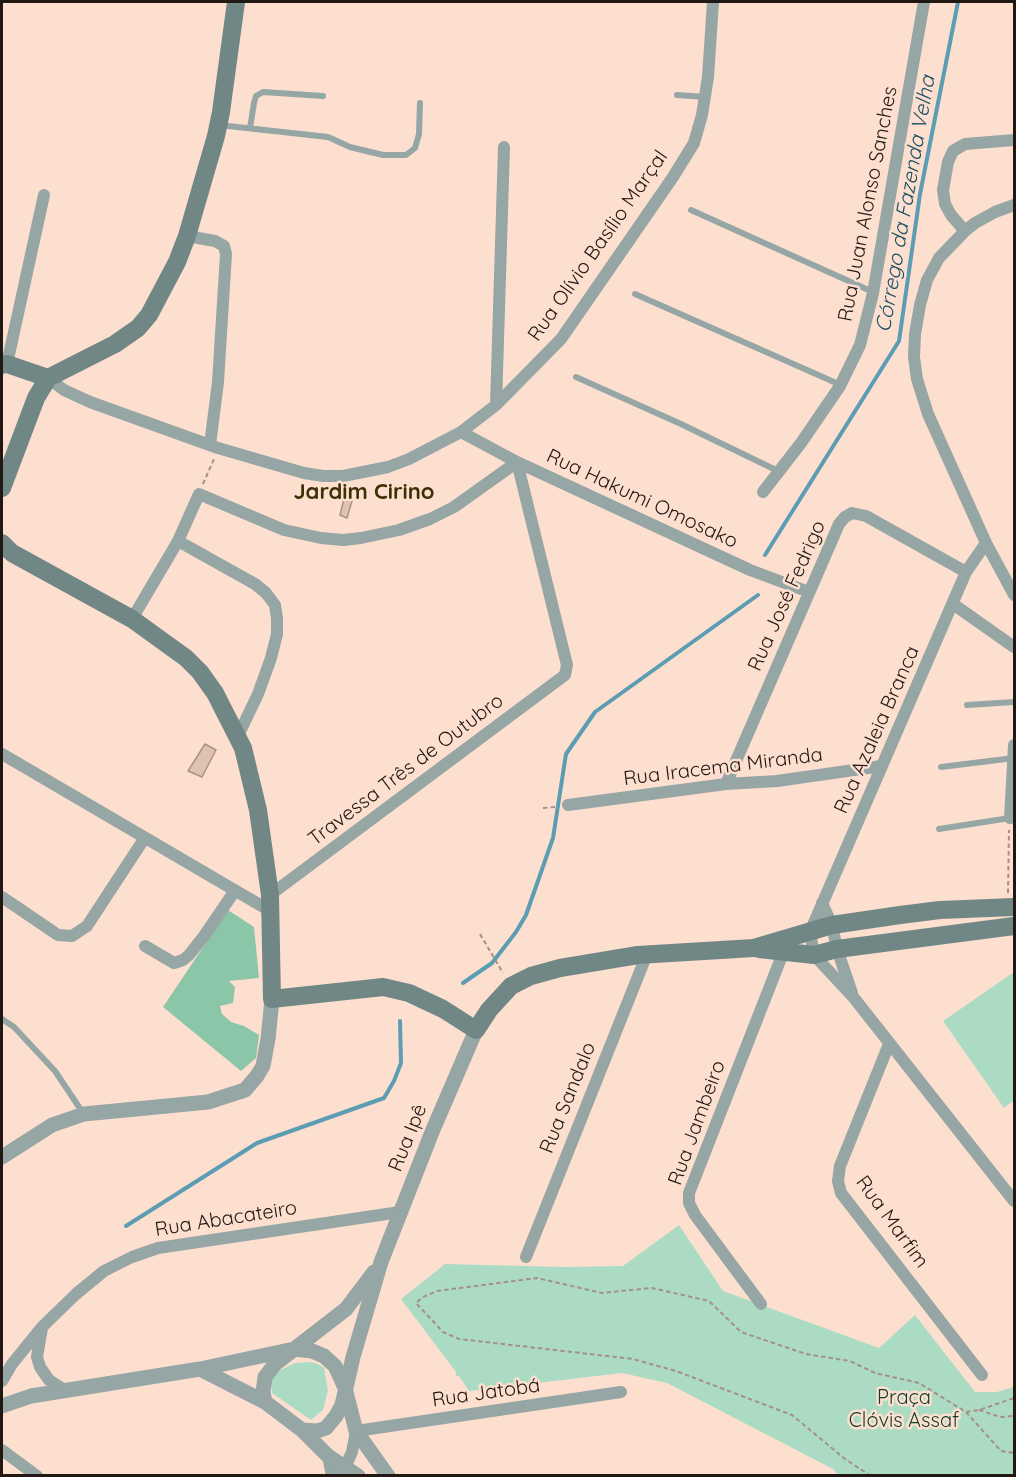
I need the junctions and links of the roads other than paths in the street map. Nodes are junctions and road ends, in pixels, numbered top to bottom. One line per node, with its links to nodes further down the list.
1 (236, 2): 8 (main road)
2 (713, 2): 6 (street, Rua Olívio Basílio Marçal)
3 (924, 2): 17 (street, Rua Juan Alonso Sanches)
4 (676, 95): 6 (lane)
5 (323, 96): 9 (lane)
6 (705, 97): 23 (street, Rua Olívio Basílio Marçal)
7 (420, 103): 9 (lane)
8 (219, 125): 9 (lane); 16 (main road)
9 (250, 128)
10 (1014, 140): 15 (street)
11 (504, 147): 23 (street)
12 (44, 195): 19 (street)
13 (1014, 205): 15 (street)
14 (691, 210): 17 (lane)
15 (965, 231): 32 (street)
16 (187, 236): 21 (main road); 25 (street)
17 (873, 292): 22 (street, Rua Juan Alonso Sanches)
18 (635, 294): 22 (lane)
19 (4, 364): 21 (main road)
20 (576, 377): 27 (lane)
21 (48, 378): 25 (street, Rua Olívio Basílio Marçal); 28 (main road)
22 (840, 386): 27 (street, Rua Juan Alonso Sanches)
23 (496, 405): 24 (street, Rua Olívio Basílio Marçal)
24 (461, 432): 25 (street, Rua Olívio Basílio Marçal); 26 (street, Rua Hakumi Omosako)
25 (214, 446)
26 (518, 462): 30 (street); 34 (street, Rua Hakumi Omosako); 54 (street, Travessa Três de Outubro)
27 (778, 471): 29 (street, Rua Juan Alonso Sanches)
28 (2, 488)
29 (763, 492)
30 (178, 541): 37 (street); 41 (street)
31 (2, 543): 37 (main road)
32 (986, 543): 33 (street, Rua Azaleia Branca); 35 (street)
33 (966, 572): 34 (street, Rua José Fedrigo); 36 (street, Rua Azaleia Branca)
34 (809, 592): 46 (street, Rua José Fedrigo)
35 (1014, 595)
36 (953, 603): 38 (street); 44 (street, Rua Azaleia Branca)
37 (132, 619): 41 (main road)
38 (1014, 646)
39 (1014, 702): 40 (lane)
40 (967, 705)
41 (238, 736): 54 (main road)
42 (1014, 753): 45 (lane); 48 (street)
43 (2, 754): 50 (street)
44 (882, 766): 46 (street, Rua Iracema Miranda); 53 (street, Rua Azaleia Branca)
45 (941, 767)
46 (726, 784): 47 (street, Rua Iracema Miranda)
47 (568, 805)
48 (1012, 819): 49 (lane)
49 (939, 829)
50 (144, 838): 51 (street); 52 (street)
51 (234, 892): 54 (street); 59 (street)
52 (2, 897)
53 (822, 903): 56 (street); 58 (street, Rua Azaleia Branca)
54 (271, 904): 65 (main road)
55 (1011, 907): 56 (main road)
56 (832, 926): 58 (main road); 61 (street)
57 (1014, 926): 61 (main road)
58 (810, 932): 60 (main road); 63 (street)
59 (145, 946)
60 (783, 946): 62 (main road); 63 (main road); 75 (street, Rua Jambeiro)
61 (837, 949): 63 (main road); 64 (street)
62 (647, 954): 67 (main road); 73 (street, Rua Sandalo)
63 (814, 955): 64 (street)
64 (854, 998): 68 (street)
65 (272, 999): 67 (main road); 69 (street)
66 (2, 1019): 69 (lane)
67 (476, 1030): 72 (street, Rua Ipê)
68 (889, 1044): 71 (street); 79 (street, Rua Marfim)
69 (84, 1114): 70 (street)
70 (2, 1157)
71 (1014, 1201)
72 (400, 1212): 74 (street, Rua Ipê); 76 (street, Rua Abacateiro)
73 (526, 1257)
74 (381, 1262): 77 (street, Rua Ipê); 81 (street, Rua Ipê)
75 (761, 1304)
76 (42, 1327): 80 (street, Rua Abacateiro); 82 (street)
77 (294, 1349): 78 (street); 81 (street); 84 (street)
78 (200, 1369): 82 (street); 84 (street)
79 (982, 1375)
80 (2, 1381)
81 (345, 1388): 86 (street); 87 (street)
82 (66, 1391): 85 (street)
83 (621, 1392): 87 (street, Rua Jatobá)
84 (265, 1402): 86 (street)
85 (2, 1406)
86 (302, 1430): 89 (street)
87 (356, 1431): 89 (street); 91 (street)
88 (2, 1450): 90 (street)
89 (344, 1474)
90 (37, 1476)
91 (388, 1476)

